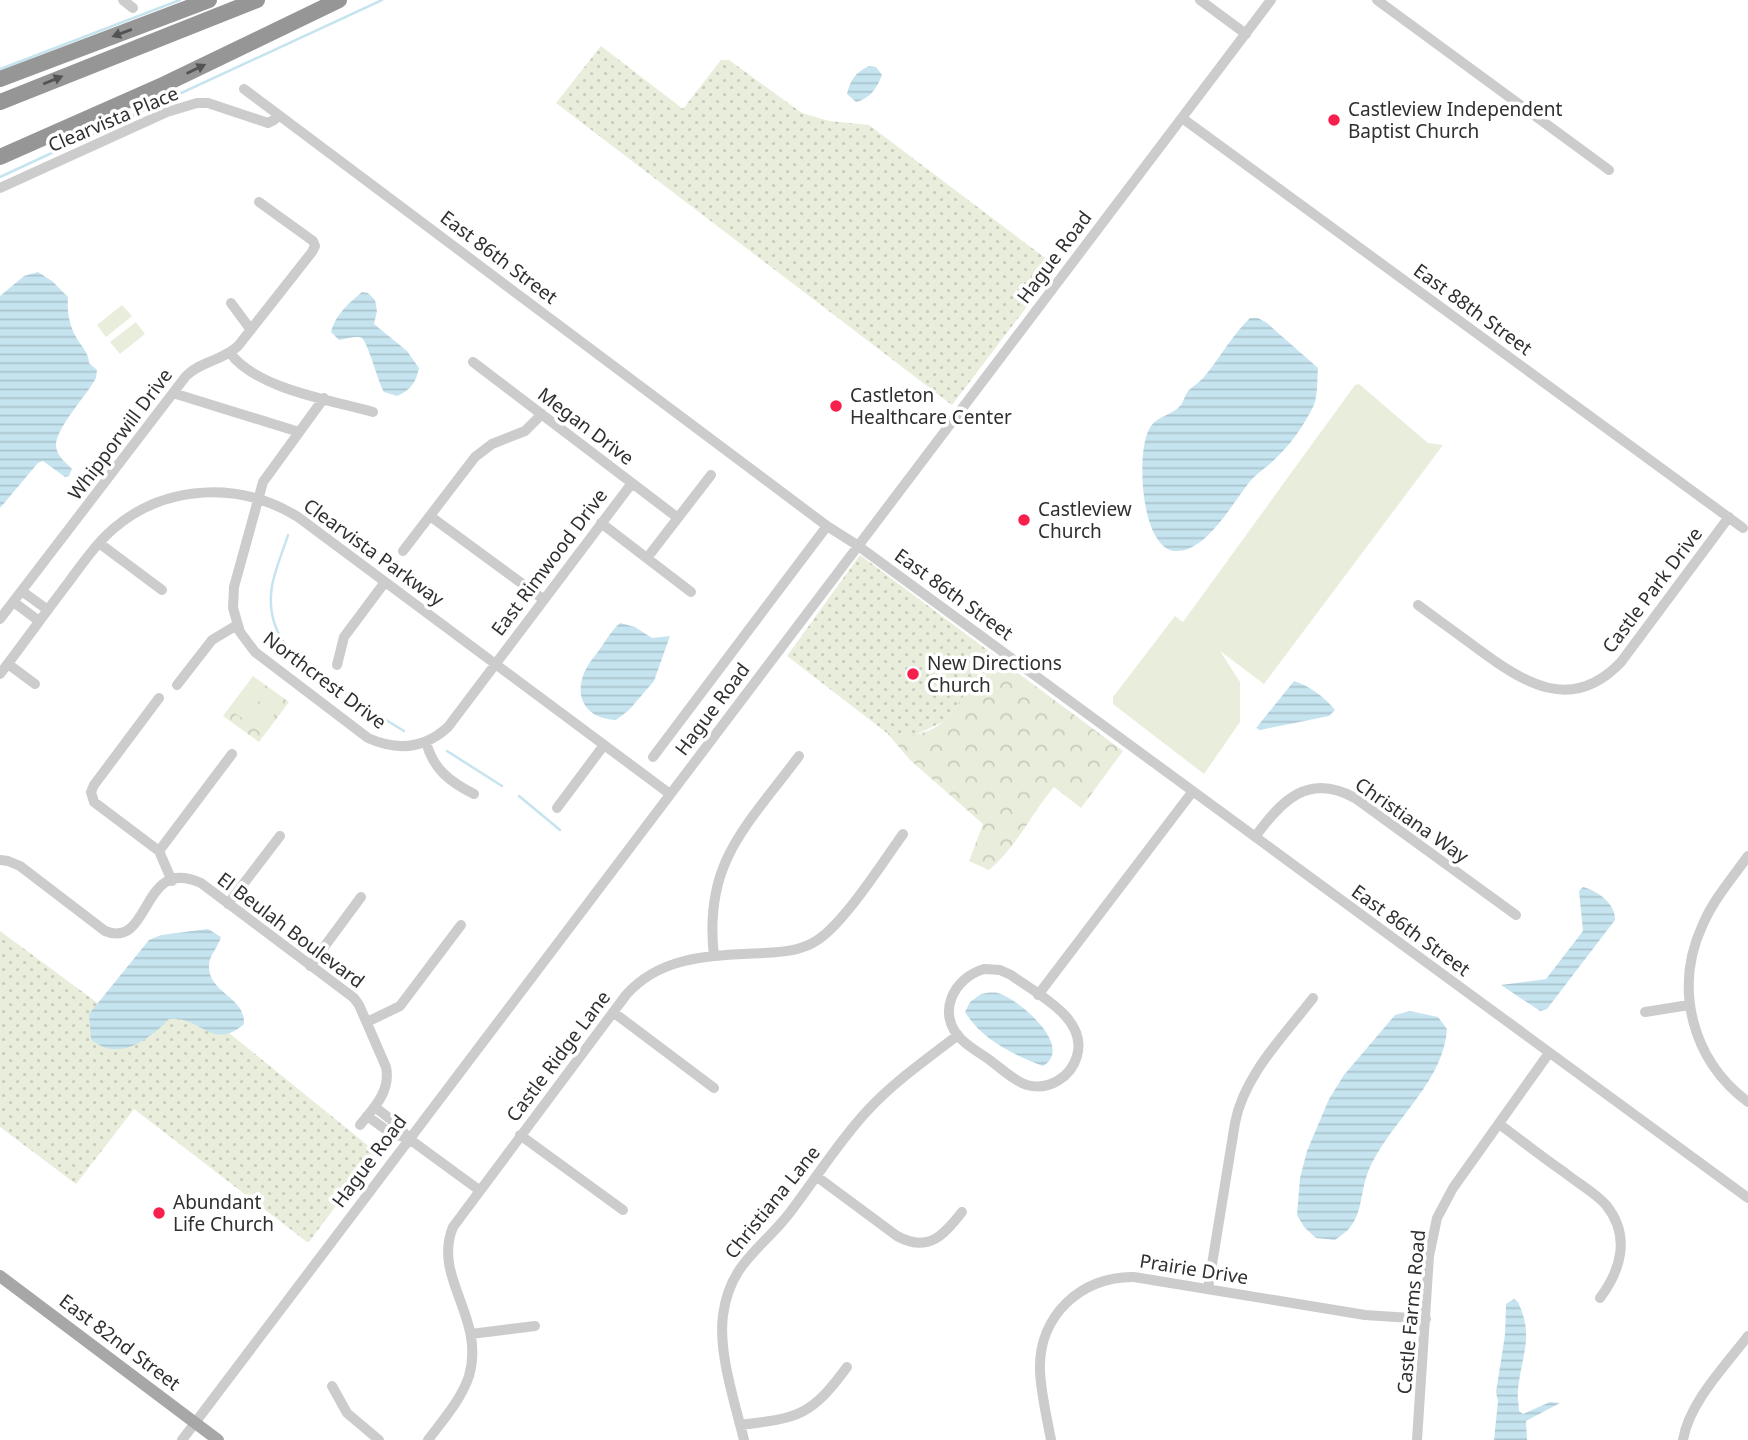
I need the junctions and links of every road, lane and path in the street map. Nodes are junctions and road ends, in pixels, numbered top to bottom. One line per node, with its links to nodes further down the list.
1 (123, 0): 8 (street)
2 (209, 0): 10 (highway, one-way to 10)
3 (257, 0): 12 (highway, one-way to 3)
4 (340, 0): 15 (highway, one-way to 4)
5 (1200, 0): 9 (street)
6 (1271, 0): 9 (street, Hague Road)
7 (1377, 0): 16 (street)
8 (133, 8)
9 (1245, 34): 14 (street, Hague Road)
10 (0, 79)
11 (244, 89): 13 (street, East 86th Street)
12 (0, 102)
13 (279, 115): 17 (street, Clearvista Place); 35 (street, East 86th Street)
14 (1182, 118): 32 (street, East 88th Street); 38 (street, Hague Road)
15 (0, 157)
16 (1609, 170)
17 (0, 188)
18 (259, 202): 20 (street, Whipporwill Drive)
19 (231, 303): 20 (street)
20 (251, 330): 21 (street, Whipporwill Drive)
21 (230, 353): 23 (street, Whipporwill Drive); 24 (street)
22 (473, 362): 26 (street, Megan Drive)
23 (173, 393): 27 (street); 43 (street, Whipporwill Drive)
24 (324, 398): 25 (street); 27 (street, Northcrest Drive)
25 (373, 412)
26 (542, 414): 29 (street, Megan Drive); 31 (street)
27 (299, 432): 30 (street, Northcrest Drive)
28 (711, 475): 33 (street)
29 (632, 483): 33 (street, Megan Drive); 34 (street, East Rimwood Drive)
30 (258, 498): 37 (street, Clearvista Parkway); 41 (street, Clearvista Parkway); 51 (street, Northcrest Drive)
31 (430, 516): 39 (street); 45 (street)
32 (1729, 517): 36 (street, East 88th Street); 47 (street, Castle Park Drive)
33 (678, 518): 40 (street)
34 (601, 523): 40 (street); 45 (street, East Rimwood Drive)
35 (827, 526): 38 (street, East 86th Street); 63 (street, Hague Road)
36 (1743, 528)
37 (99, 543): 42 (street); 48 (street, Clearvista Parkway)
38 (858, 545): 64 (street, East 86th Street); 66 (street, Hague Road)
39 (403, 551)
40 (648, 558): 44 (street)
41 (385, 582): 52 (street, Clearvista Parkway); 54 (street)
42 (162, 590)
43 (23, 592): 46 (street, Whipporwill Drive); 48 (street)
44 (691, 592)
45 (543, 599): 52 (street, East Rimwood Drive)
46 (15, 603): 49 (street, Whipporwill Drive); 50 (street)
47 (1418, 605)
48 (47, 610): 50 (street, Clearvista Parkway)
49 (0, 619)
50 (39, 621): 53 (street, Clearvista Parkway)
51 (237, 625): 57 (street); 59 (street, Northcrest Drive)
52 (494, 663): 59 (street); 60 (street, Clearvista Parkway)
53 (8, 664): 55 (street, Clearvista Parkway); 56 (street)
54 (337, 665)
55 (0, 674)
56 (35, 684)
57 (177, 685)
58 (159, 698): 71 (street)
59 (426, 742): 65 (street)
60 (604, 745): 66 (street, Clearvista Parkway); 67 (street)
61 (232, 754): 71 (street)
62 (799, 756): 79 (street)
63 (653, 757)
64 (1193, 791): 70 (street, East 86th Street); 81 (street)
65 (474, 794)
66 (670, 794): 93 (street, Hague Road)
67 (557, 807)
68 (903, 834): 79 (street, Castle Ridge Lane)
69 (280, 836): 76 (street)
70 (1255, 837): 77 (street, Christiana Way); 88 (street, East 86th Street)
71 (159, 851): 74 (street)
72 (1748, 856): 83 (street)
73 (0, 860): 74 (street)
74 (172, 881): 76 (street, El Beulah Boulevard)
75 (361, 897): 80 (street)
76 (228, 904): 80 (street, El Beulah Boulevard)
77 (1516, 915)
78 (461, 925): 86 (street)
79 (714, 957): 84 (street, Castle Ridge Lane)
80 (310, 966): 86 (street, El Beulah Boulevard)
81 (1038, 995): 87 (street); 87 (street)
82 (1312, 998): 100 (street)
83 (1689, 1005): 85 (street); 90 (street)
84 (613, 1012): 89 (street); 92 (street, Castle Ridge Lane)
85 (1645, 1012)
86 (367, 1022): 93 (street, El Beulah Boulevard)
87 (958, 1035): 94 (street, Christiana Lane)
88 (1549, 1053): 91 (street, Castle Farms Road); 96 (street, East 86th Street)
89 (714, 1088)
90 (1748, 1102)
91 (1499, 1124): 101 (street); 102 (street, Castle Farms Road)
92 (520, 1135): 95 (street, Castle Ridge Lane); 97 (street)
93 (408, 1138): 95 (street, El Beulah Boulevard); 108 (street, Hague Road)
94 (816, 1176): 98 (street); 109 (street, Christiana Lane)
95 (479, 1190): 104 (street, Castle Ridge Lane)
96 (1748, 1198)
97 (622, 1210)
98 (962, 1212)
99 (0, 1276): 108 (main road, East 82nd Street)
100 (1208, 1289): 102 (street, Prairie Drive); 115 (street, Prairie Drive)
101 (1600, 1298)
102 (1426, 1319): 116 (street, Castle Farms Road)
103 (535, 1326): 104 (street)
104 (471, 1334): 113 (street, Castle Ridge Lane)
105 (1748, 1336): 117 (street)
106 (847, 1367): 109 (street)
107 (332, 1386): 112 (street)
108 (195, 1422): 110 (street, Hague Road); 111 (main road, East 82nd Street)
109 (740, 1425): 114 (street, Christiana Lane)
110 (182, 1440)
111 (218, 1440)
112 (379, 1440)
113 (428, 1440)
114 (744, 1440)
115 (1051, 1440)
116 (1417, 1440)
117 (1683, 1440)

